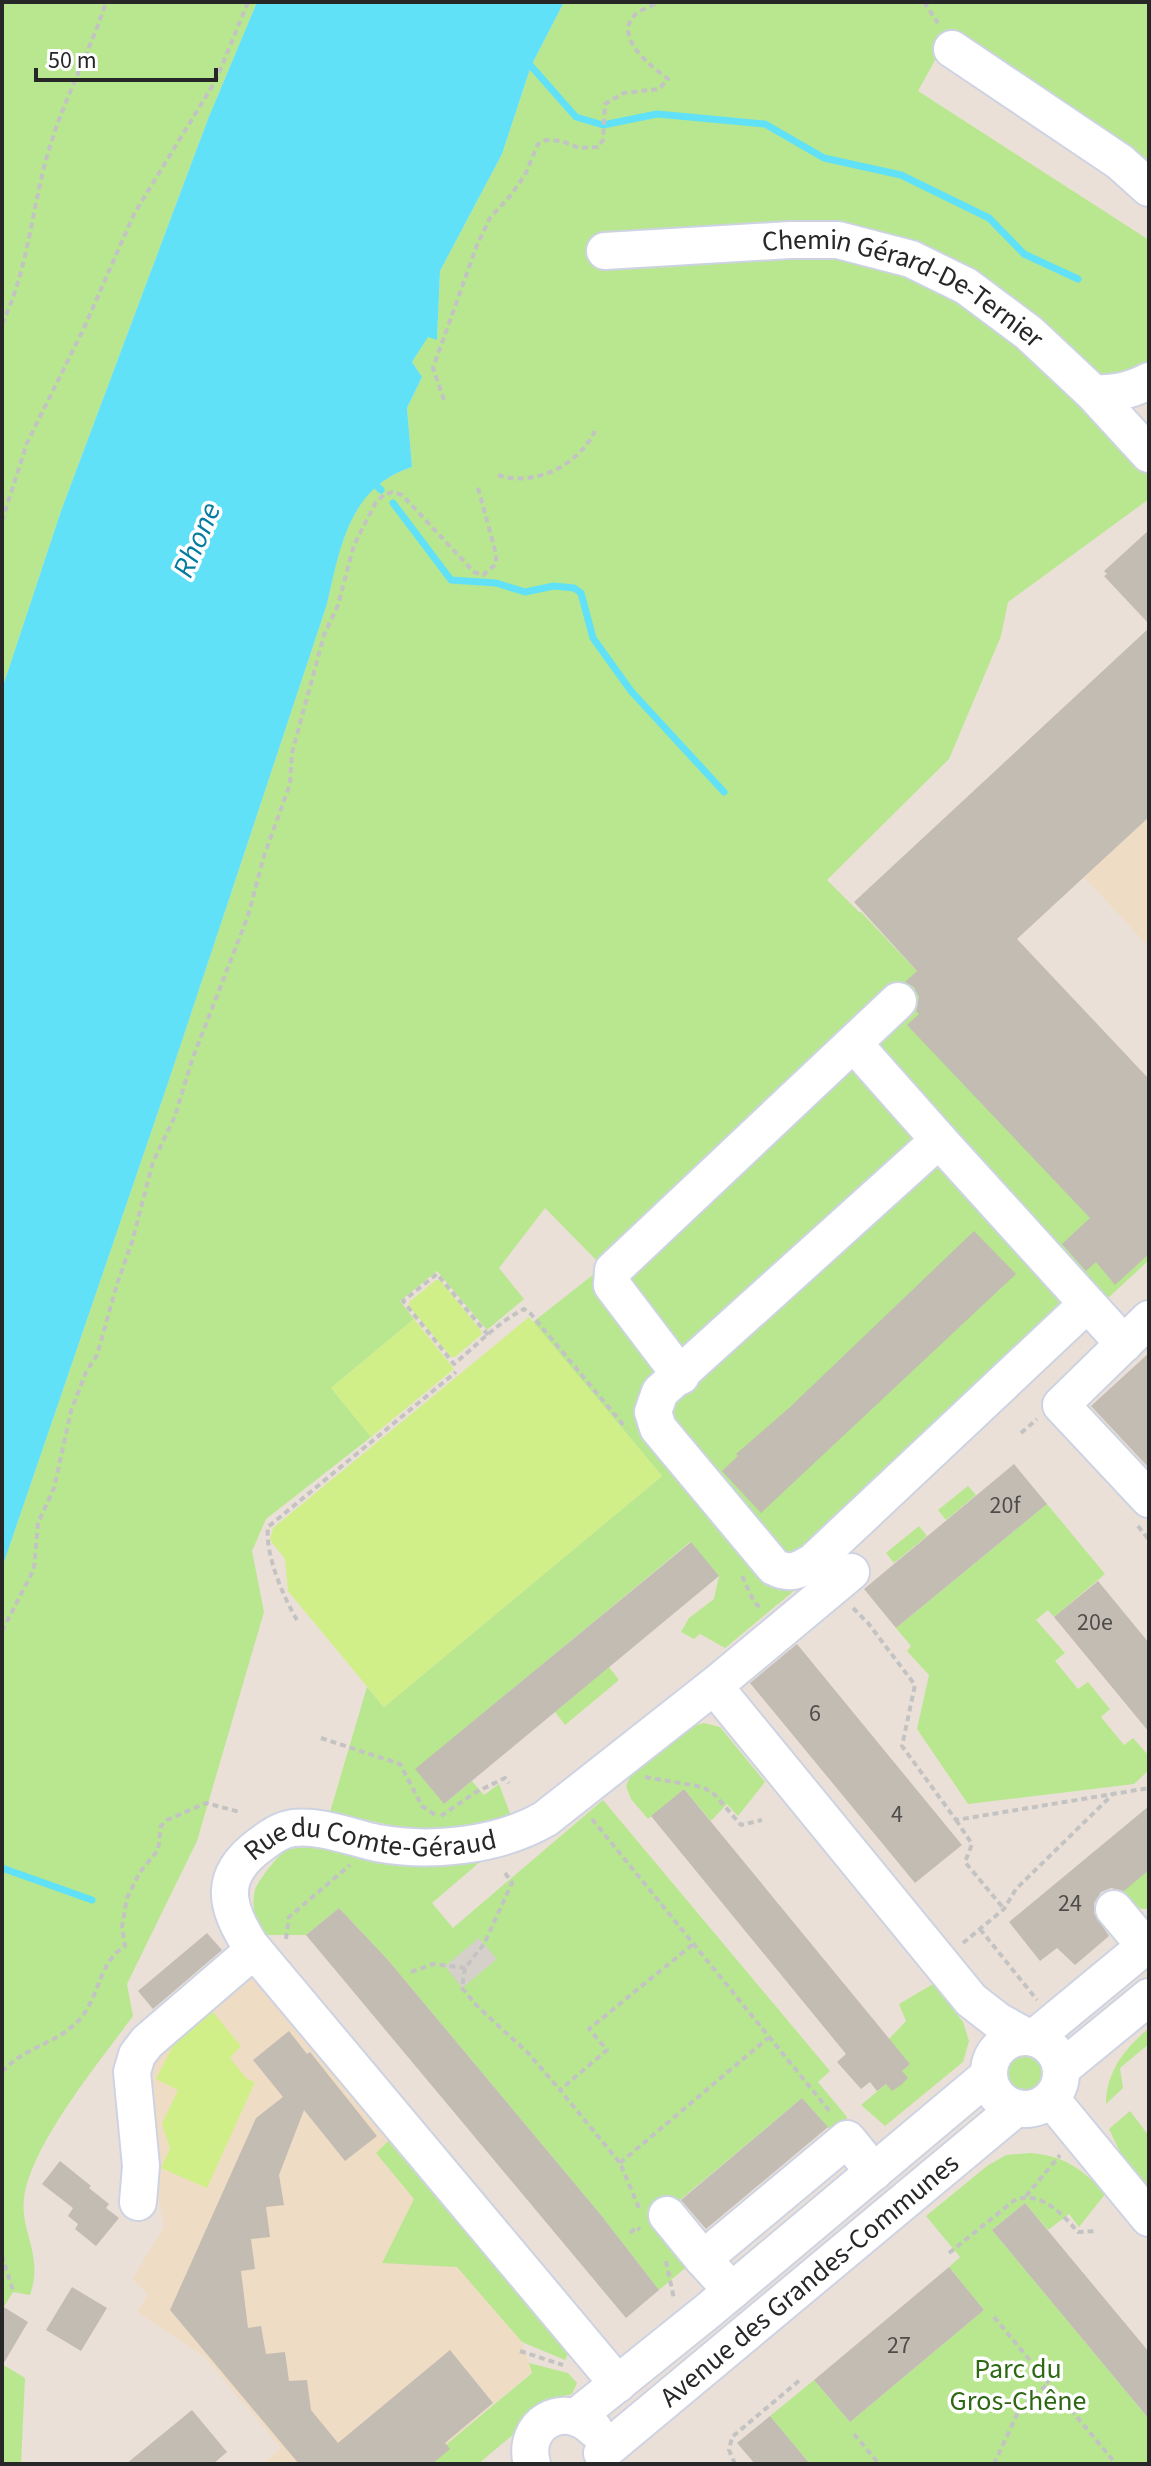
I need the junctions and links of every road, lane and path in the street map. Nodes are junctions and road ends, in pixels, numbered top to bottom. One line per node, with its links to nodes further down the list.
1 (106, 2): 7 (path)
2 (248, 2): 15 (path)
3 (659, 2): 10 (path)
4 (952, 49): 5 (street)
5 (1149, 188)
6 (605, 251): 9 (street, Chemin Gérard-De-Ternier)
7 (2, 324)
8 (1149, 381): 9 (street)
9 (1093, 393): 12 (street, Chemin Gérard-De-Ternier)
10 (444, 400)
11 (595, 431): 13 (path)
12 (1149, 454)
13 (498, 475)
14 (477, 484): 32 (path)
15 (2, 521)
16 (898, 1001): 17 (street)
17 (854, 1044): 18 (street); 23 (street)
18 (939, 1140): 19 (street); 23 (street)
19 (1087, 1304): 20 (street); 23 (street)
20 (1136, 1332): 27 (street)
21 (488, 1335): 21 (path); 25 (path)
22 (456, 1372): 31 (path)
23 (681, 1376)
24 (1045, 1413): 26 (path)
25 (629, 1432)
26 (1021, 1433)
27 (1149, 1499)
28 (739, 1571): 30 (path)
29 (842, 1580): 30 (street, Rue du Comte-Géraud); 42 (path)
30 (804, 1612): 33 (street, Rue du Comte-Géraud)
31 (297, 1620)
32 (2, 1631)
33 (714, 1686): 43 (street, Rue du Comte-Géraud); 56 (street)
34 (321, 1738): 43 (path)
35 (638, 1776): 41 (path)
36 (509, 1783): 43 (path)
37 (1149, 1788): 38 (path)
38 (1113, 1794): 42 (path); 46 (path)
39 (583, 1808): 51 (path)
40 (240, 1812): 60 (path)
41 (762, 1820)
42 (956, 1820): 46 (path)
43 (432, 1832): 49 (street, Rue du Comte-Géraud)
44 (354, 1861): 49 (path)
45 (505, 1873): 53 (path)
46 (1004, 1909): 48 (path)
47 (1114, 1909): 50 (street)
48 (980, 1929): 52 (path); 57 (path)
49 (270, 1944): 69 (street); 86 (street, Rue du Comte-Géraud)
50 (1147, 1944): 57 (street)
51 (692, 1945): 58 (path); 62 (path)
52 (961, 1945)
53 (465, 1968): 54 (path); 62 (path)
54 (411, 1972)
55 (1149, 1997): 61 (street)
56 (971, 2000): 57 (street); 59 (street)
57 (1033, 2026): 59 (street); 61 (street)
58 (768, 2037): 64 (path); 66 (path)
59 (990, 2066): 63 (street); 67 (street, Avenue des Grandes-Communes)
60 (2, 2072)
61 (1056, 2084): 63 (street); 70 (street)
62 (560, 2090): 66 (path)
63 (1016, 2108): 89 (street, Avenue des Grandes-Communes)
64 (847, 2139): 67 (street); 77 (street)
65 (1061, 2153): 68 (path)
66 (620, 2163): 71 (path)
67 (874, 2172): 79 (street, Avenue des Grandes-Communes)
68 (1026, 2196): 72 (path); 75 (path)
69 (138, 2202)
70 (1149, 2218)
71 (646, 2224): 73 (path); 77 (street)
72 (1096, 2231)
73 (630, 2233)
74 (657, 2250): 80 (path)
75 (949, 2253)
76 (2, 2255): 78 (path)
77 (703, 2259): 79 (street)
78 (13, 2291)
79 (732, 2291): 86 (street, Avenue des Grandes-Communes)
80 (676, 2311)
81 (994, 2317): 85 (path)
82 (520, 2351): 83 (path)
83 (576, 2369)
84 (801, 2379): 91 (path)
85 (1049, 2383): 93 (path); 94 (path)
86 (618, 2384): 87 (street, Avenue des Grandes-Communes)
87 (576, 2417): 89 (street); 90 (street)
88 (854, 2434): 92 (path)
89 (601, 2459)
90 (527, 2461)
91 (735, 2464)
92 (879, 2464)
93 (994, 2464)
94 (1116, 2464)

